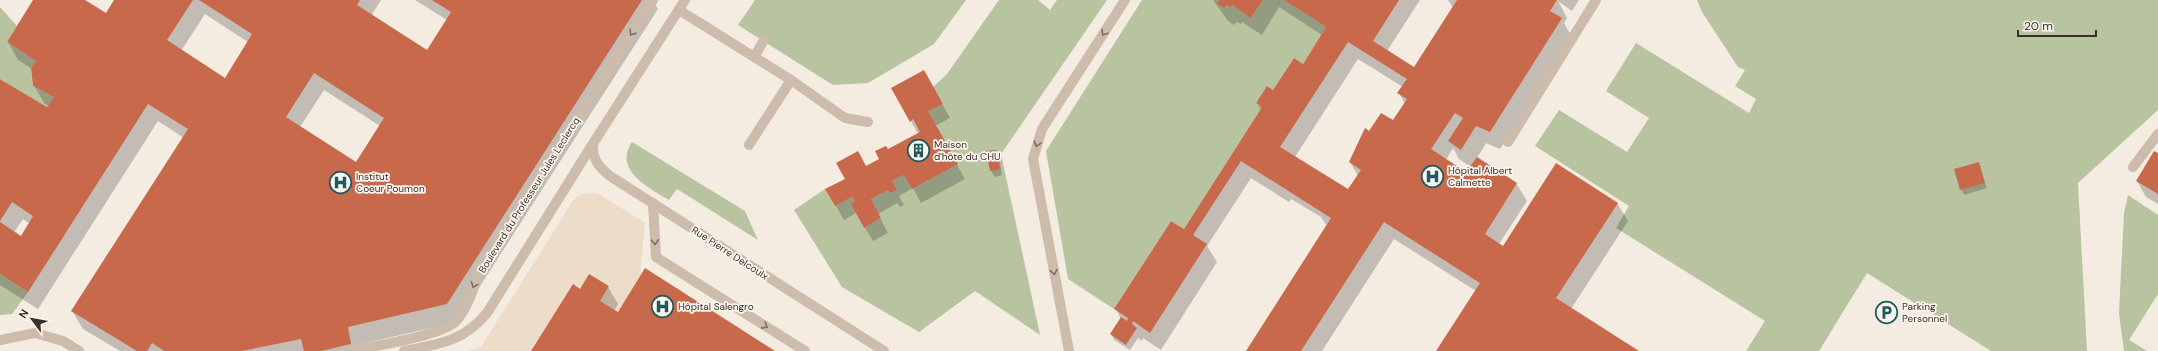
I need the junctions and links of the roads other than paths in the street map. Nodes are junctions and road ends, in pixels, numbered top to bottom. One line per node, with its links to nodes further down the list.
1 (653, 0): 18 (street, Boulevard du Professeur Jules Leclercq, one-way to 18)
2 (686, 0): 5 (street)
3 (1125, 0): 22 (street, one-way to 22)
4 (1596, 0): 12 (street)
5 (679, 10): 7 (street); 11 (street)
6 (764, 40): 7 (street)
7 (754, 57): 8 (street)
8 (791, 80): 9 (street); 13 (street)
9 (868, 122)
10 (2158, 134): 14 (street)
11 (594, 142): 15 (street, Rue Pierre Delcoulx); 19 (street)
12 (1508, 142)
13 (749, 145)
14 (2133, 167)
15 (653, 203): 20 (street, one-way to 20); 21 (street, Rue Pierre Delcoulx)
16 (0, 340): 17 (street)
17 (79, 351)
18 (352, 351)
19 (404, 351)
20 (805, 351)
21 (884, 351)
22 (1068, 351)

